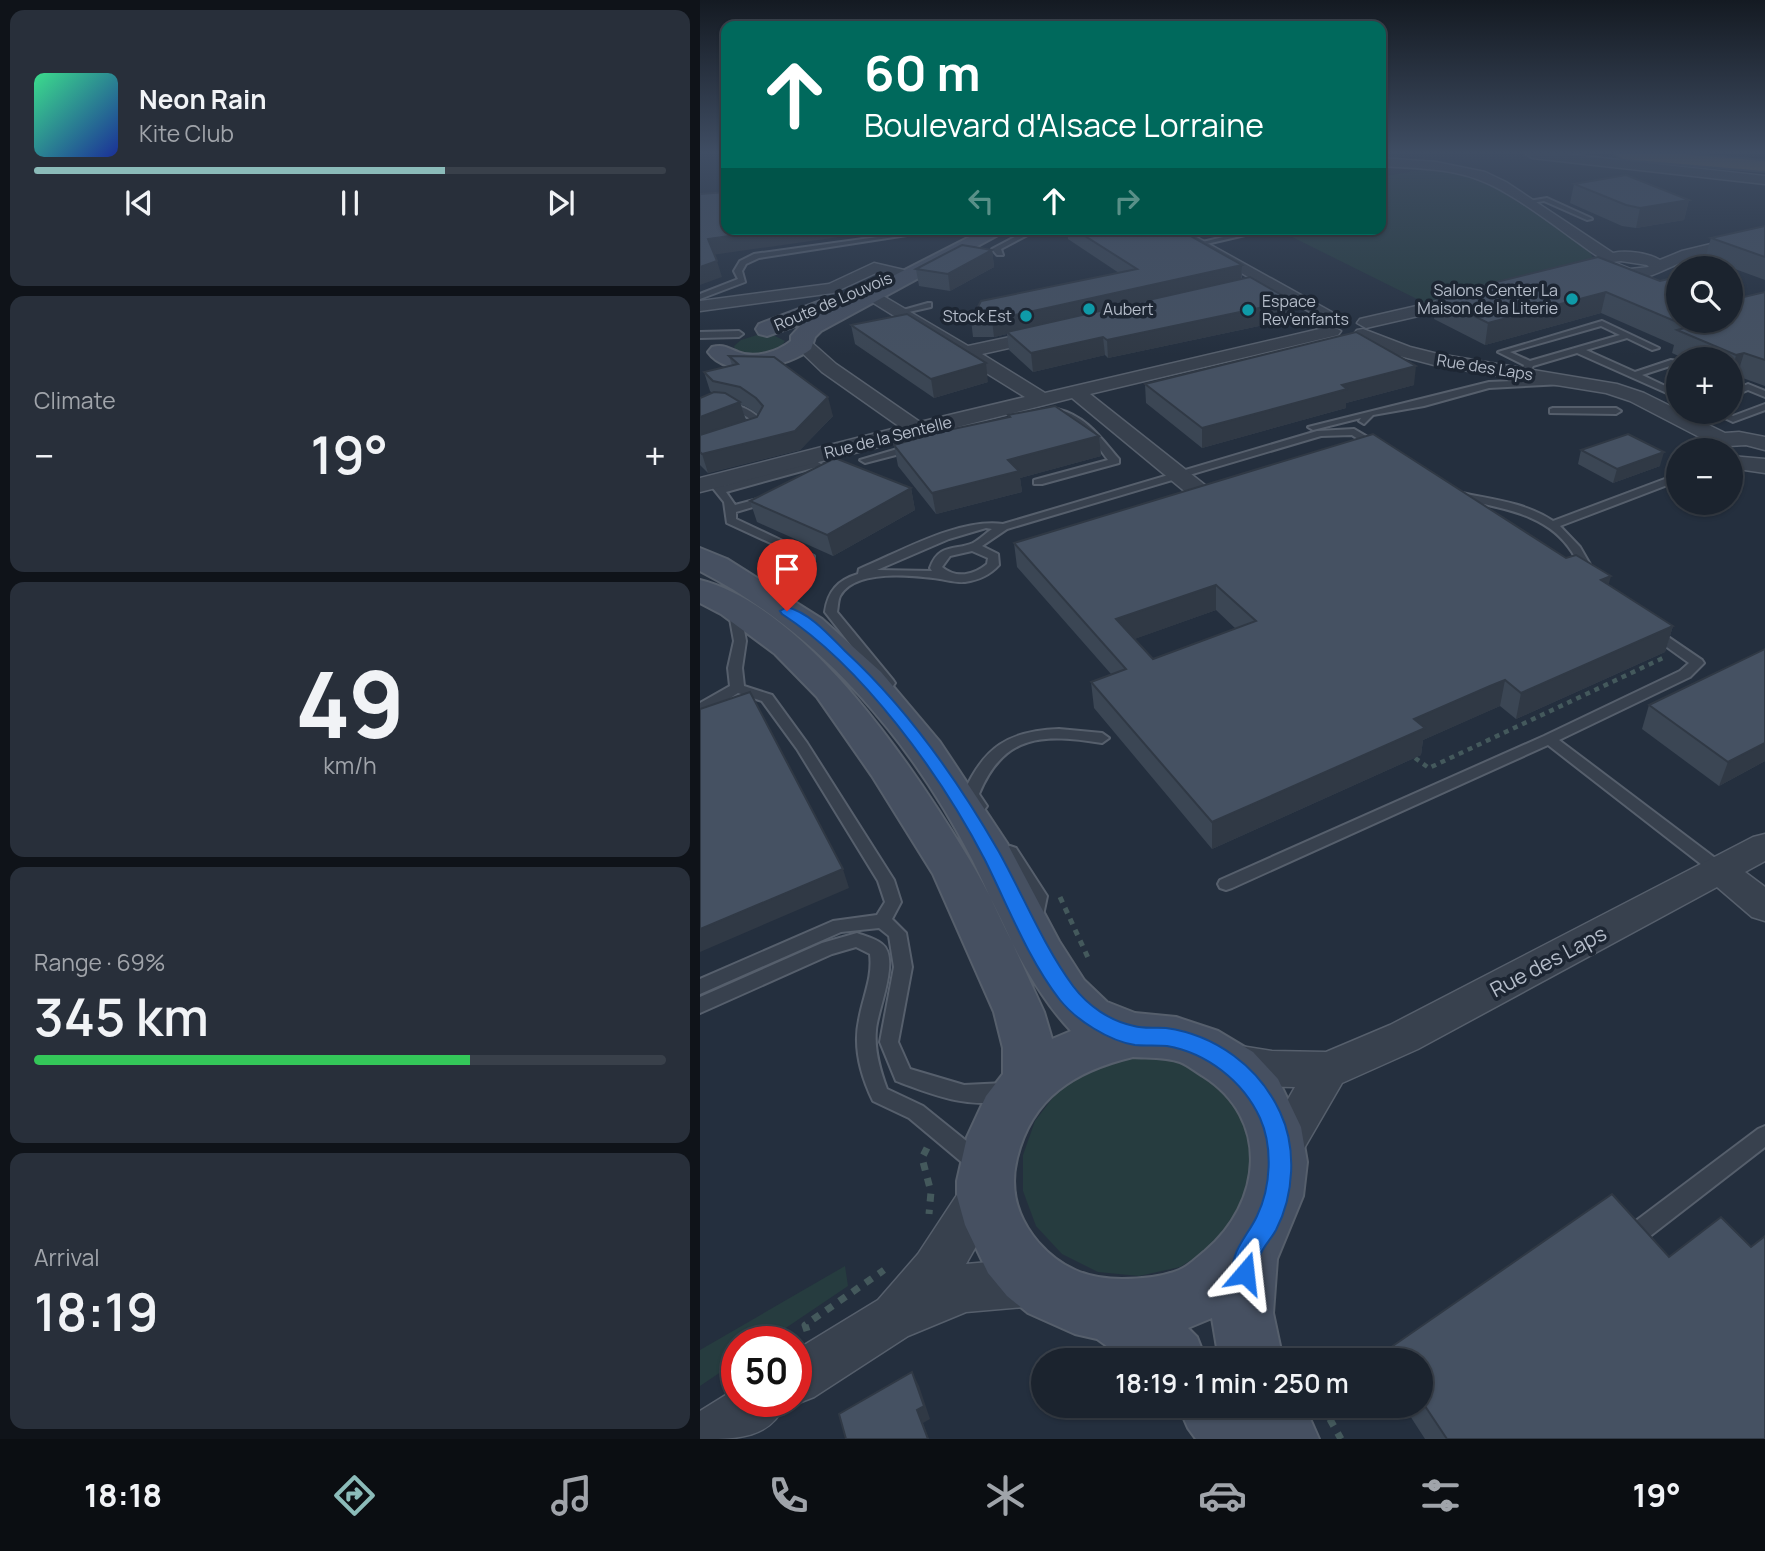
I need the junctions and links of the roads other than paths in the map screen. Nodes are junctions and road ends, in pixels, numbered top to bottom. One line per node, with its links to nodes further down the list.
1 (1555, 221): 3 (street)
2 (1576, 221): 3 (lane)
3 (1559, 224): 9 (street)
4 (904, 235): 23 (lane)
5 (988, 235): 12 (main road, Route de Louvois)
6 (1023, 235): 13 (lane)
7 (1182, 235): 11 (street, Rue des Laps)
8 (1240, 235): 11 (lane)
9 (1576, 235): 15 (street); 16 (street)
10 (1765, 235): 14 (street)
11 (1198, 244): 19 (street, Rue des Laps)
12 (958, 250): 18 (main road, Route de Louvois); 22 (main road, Route de Louvois)
13 (1000, 253)
14 (1687, 254): 15 (street); 17 (street)
15 (1632, 257): 16 (street); 17 (street)
16 (1600, 265): 17 (street)
17 (1658, 267)
18 (898, 273): 25 (street); 28 (main road, Route de Louvois)
19 (1269, 283): 20 (street); 27 (street, Rue des Laps)
20 (1244, 288)
21 (1487, 295): 27 (street, Rue de la Sentelle)
22 (873, 296): 26 (street); 31 (main road, Route de Louvois)
23 (700, 297)
24 (928, 305): 26 (lane)
25 (700, 306)
26 (900, 312): 35 (street)
27 (1350, 324): 39 (street, Rue des Laps); 45 (street, Rue de la Sentelle)
28 (767, 329): 31 (main road); 34 (main road)
29 (1063, 330): 35 (street)
30 (1628, 335): 32 (lane); 33 (lane); 39 (lane)
31 (803, 340): 36 (main road, Route de Louvois); 38 (street)
32 (1655, 348)
33 (1579, 350): 39 (lane); 40 (lane)
34 (708, 352): 36 (main road)
35 (965, 352): 48 (street)
36 (761, 360): 38 (street)
37 (1666, 365): 40 (lane)
38 (829, 368): 60 (street)
39 (1527, 368): 41 (street, Rue des Laps)
40 (1635, 375): 43 (lane)
41 (1572, 382): 42 (street, Rue des Laps); 54 (lane)
42 (1610, 388): 49 (street, Rue des Laps); 52 (lane)
43 (1665, 389)
44 (1743, 389): 46 (lane)
45 (1076, 392): 48 (street, Rue de la Sentelle); 53 (lane); 70 (street)
46 (1765, 394)
47 (700, 404): 58 (lane)
48 (1042, 407): 53 (lane); 60 (street, Rue de la Sentelle)
49 (1666, 407)
50 (1765, 407): 55 (lane)
51 (1553, 411): 52 (lane)
52 (1616, 411): 56 (lane)
53 (1063, 412): 72 (lane)
54 (1370, 413): 59 (lane); 70 (lane)
55 (1743, 415)
56 (1600, 421)
57 (1691, 424): 61 (street, Rue des Laps)
58 (749, 431)
59 (1354, 432): 65 (lane); 70 (lane)
60 (917, 438): 64 (street, Rue de la Sentelle)
61 (1710, 438)
62 (1743, 439): 63 (street)
63 (1765, 444)
64 (860, 453): 66 (street, Rue de la Sentelle); 69 (lane)
65 (1390, 456)
66 (812, 460): 71 (lane); 74 (street, Rue de la Sentelle)
67 (1743, 463): 68 (street)
68 (1765, 466)
69 (873, 471)
70 (1175, 472): 76 (street); 80 (lane); 81 (lane)
71 (825, 475)
72 (1038, 482)
73 (1666, 482): 79 (lane)
74 (711, 486): 78 (lane)
75 (1449, 493): 79 (lane)
76 (1202, 494)
77 (778, 496): 78 (lane)
78 (730, 510): 83 (lane)
79 (1554, 524): 87 (lane)
80 (986, 525): 81 (lane); 86 (lane)
81 (1003, 527): 82 (lane)
82 (974, 547): 85 (lane); 85 (lane)
83 (810, 558)
84 (710, 576): 89 (lane); 93 (main road); 105 (main road)
85 (946, 576): 86 (lane)
86 (849, 580): 93 (lane)
87 (1604, 584)
88 (1640, 620): 92 (lane)
89 (737, 688): 90 (lane); 98 (lane)
90 (700, 708)
91 (1101, 738): 99 (lane)
92 (1549, 739): 95 (lane); 96 (lane)
93 (918, 740): 99 (main road)
94 (1765, 846): 95 (street, Rue des Laps)
95 (1721, 871): 97 (street); 104 (street, Rue des Laps)
96 (1226, 884)
97 (1765, 907)
98 (882, 921): 100 (lane); 105 (lane)
99 (1033, 936): 102 (main road)
100 (700, 987)
101 (700, 1005): 108 (lane)
102 (1133, 1035): 103 (main road); 105 (main road)
103 (1228, 1062): 104 (street, Rue des Laps); 107 (main road)
104 (1328, 1070): 107 (street)
105 (1025, 1086): 108 (main road)
106 (1765, 1135): 109 (lane)
107 (1280, 1150): 110 (main road)
108 (986, 1180): 111 (main road); 113 (street)
109 (1637, 1233)
110 (1247, 1254): 112 (main road); 115 (main road)
111 (1035, 1282): 112 (main road); 113 (street)
112 (1111, 1311): 114 (main road)
113 (891, 1319): 116 (street)
114 (1163, 1348)
115 (1249, 1348)
116 (812, 1369)
117 (1221, 1418): 119 (main road)
118 (1275, 1418): 120 (main road)
119 (1238, 1439)
120 (1285, 1439)

